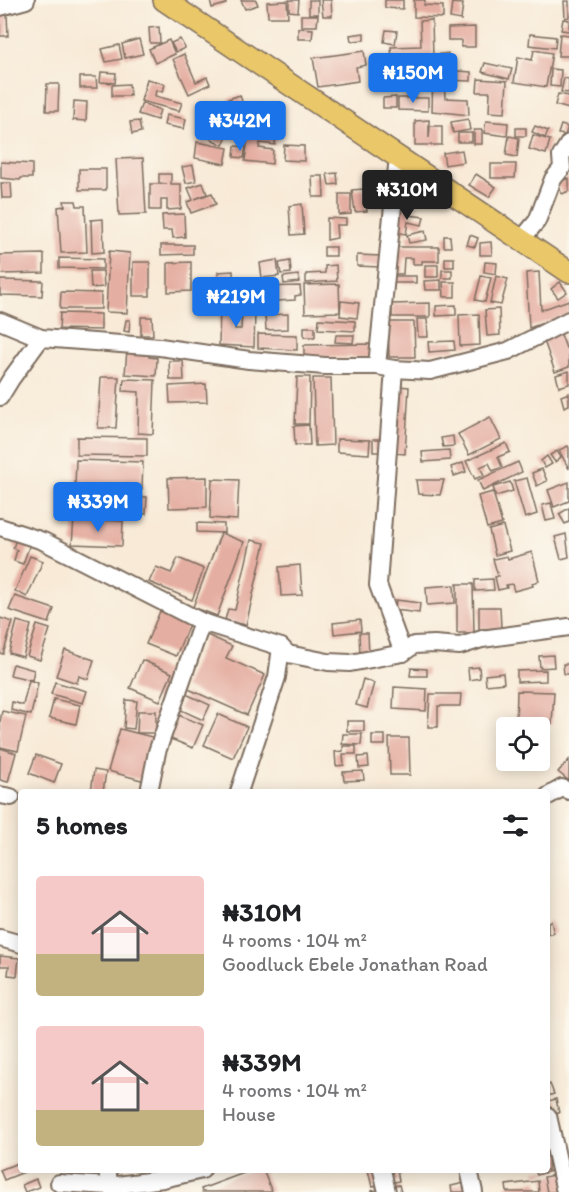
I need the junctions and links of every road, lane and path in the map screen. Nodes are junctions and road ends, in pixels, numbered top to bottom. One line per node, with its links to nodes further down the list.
1 (26, 0): 3 (street)
2 (164, 0): 5 (main road)
3 (0, 7)
4 (569, 143): 6 (street)
5 (398, 156): 6 (main road); 11 (street)
6 (522, 239): 7 (main road)
7 (569, 272)
8 (569, 320): 11 (street)
9 (0, 321): 10 (street)
10 (41, 338): 11 (street); 12 (street)
11 (386, 368): 17 (street)
12 (0, 397)
13 (0, 527): 14 (street)
14 (202, 622): 16 (street); 18 (street)
15 (569, 627): 17 (street)
16 (281, 647): 17 (street); 19 (street)
17 (403, 653)
18 (150, 789)
19 (240, 789)
20 (569, 791): 21 (street)
21 (550, 795)
22 (0, 938): 23 (street)
23 (18, 943)
24 (550, 1125): 32 (street)
25 (189, 1173): 28 (street)
26 (383, 1173): 30 (street)
27 (470, 1173): 31 (street)
28 (108, 1178): 29 (street)
29 (59, 1184)
30 (387, 1192)
31 (474, 1192)
32 (565, 1192)

